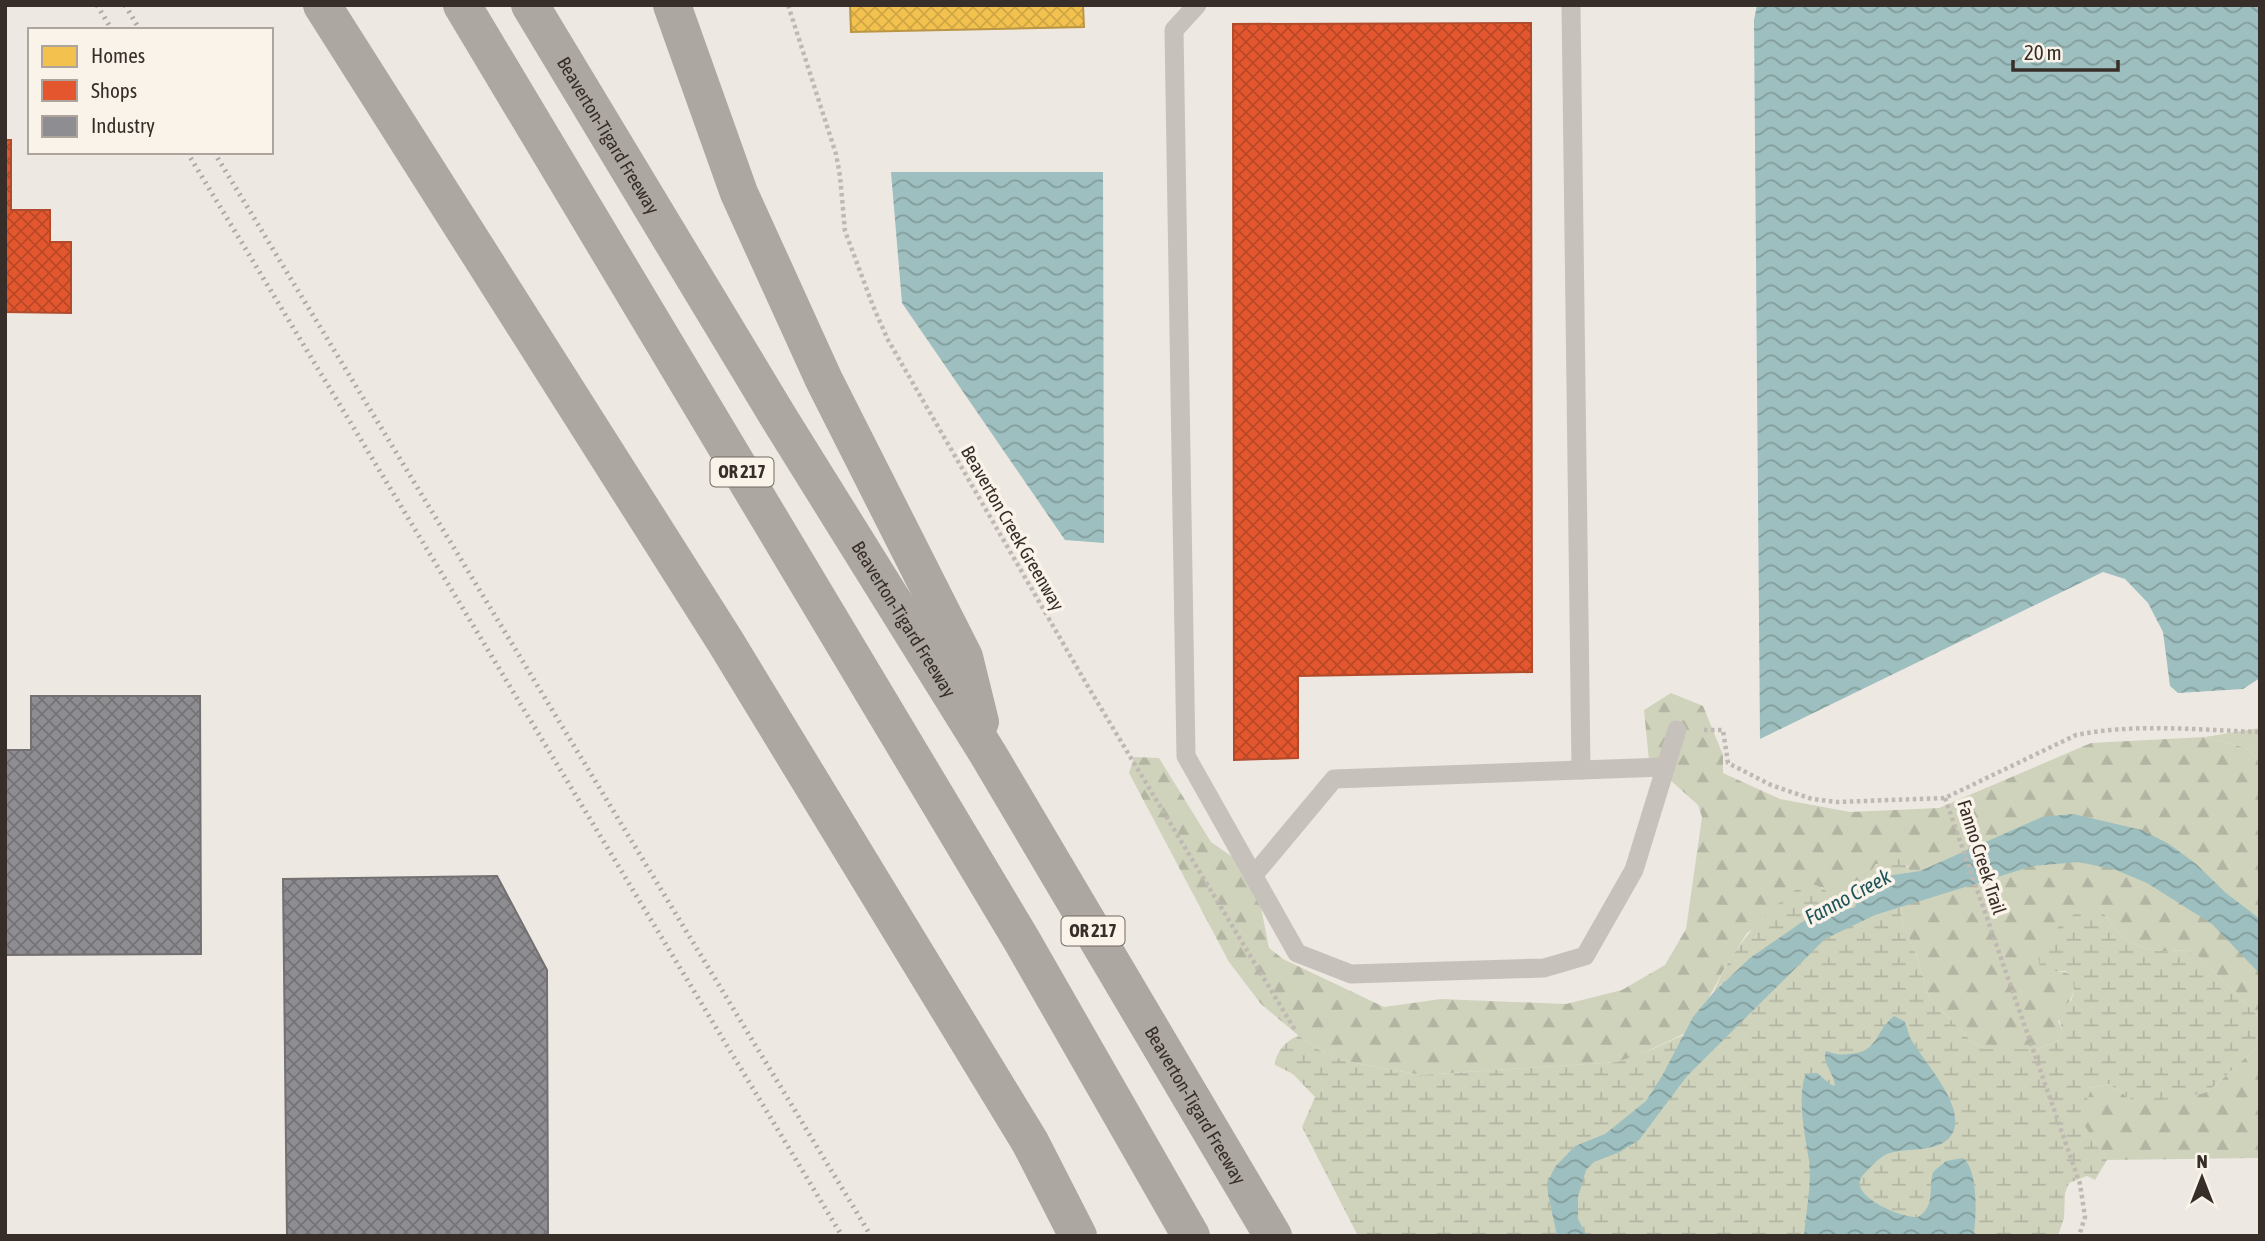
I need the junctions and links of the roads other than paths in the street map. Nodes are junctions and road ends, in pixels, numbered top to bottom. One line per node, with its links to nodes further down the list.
1 (322, 5): 12 (highway)
2 (462, 5): 13 (highway, OR 217)
3 (530, 5): 8 (highway, Beaverton-Tigard Freeway / OR 217)
4 (673, 5): 8 (highway)
5 (1197, 5): 11 (lane)
6 (1571, 5): 10 (lane)
7 (1677, 730): 9 (lane)
8 (988, 754): 14 (highway, Beaverton-Tigard Freeway / OR 217)
9 (1665, 767): 10 (lane); 11 (lane)
10 (1581, 770): 11 (lane)
11 (1252, 876)
12 (1078, 1236)
13 (1191, 1236)
14 (1273, 1236)

